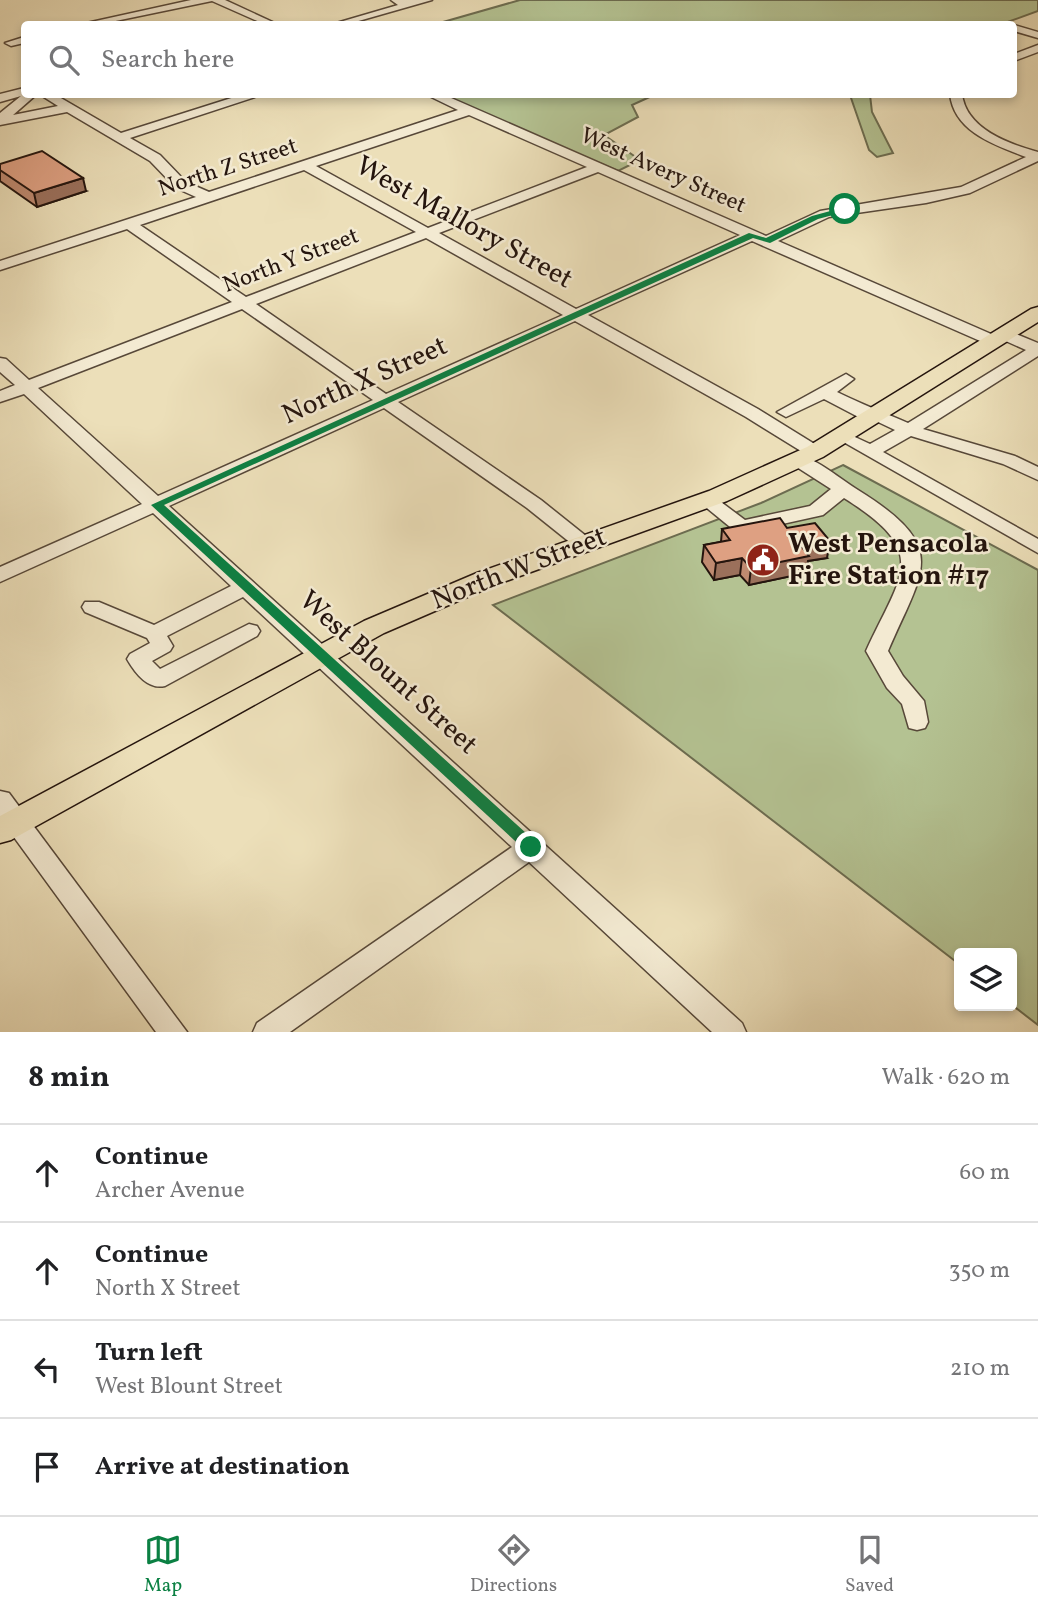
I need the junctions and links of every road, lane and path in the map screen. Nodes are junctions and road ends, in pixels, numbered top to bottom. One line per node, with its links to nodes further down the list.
1 (207, 0): 6 (street)
2 (216, 0): 7 (street)
3 (394, 0): 5 (street)
4 (427, 0): 5 (street)
5 (408, 5): 8 (street)
6 (103, 21)
7 (265, 21)
8 (349, 21)
9 (1017, 29): 10 (street)
10 (1038, 35)
11 (21, 41): 12 (street)
12 (11, 43)
13 (1038, 48): 14 (street)
14 (1017, 56)
15 (21, 93): 16 (street)
16 (0, 98)
17 (27, 98): 26 (street)
18 (52, 98): 24 (street)
19 (216, 98): 23 (street)
20 (246, 98): 23 (street)
21 (440, 98): 25 (street, West Avery Street)
22 (956, 98): 28 (street)
23 (227, 104): 27 (street)
24 (69, 108): 26 (street); 27 (street)
25 (469, 111): 29 (street, North Z Street); 30 (street, West Avery Street)
26 (0, 120)
27 (121, 137): 31 (street)
28 (1038, 156): 34 (street, North X Street)
29 (305, 165): 31 (street, North Z Street); 33 (street, West Mallory Street)
30 (598, 167): 33 (street, North Y Street); 34 (street, West Avery Street)
31 (208, 197): 32 (street, North Z Street)
32 (128, 223): 35 (street, North Z Street); 36 (street)
33 (429, 233): 36 (street, North Y Street); 38 (street, West Mallory Street)
34 (760, 238): 38 (street, North X Street); 39 (street, West Avery Street)
35 (0, 266)
36 (244, 304): 43 (street, North Y Street); 46 (street)
37 (1038, 313): 39 (main road, North W Street)
38 (574, 315): 46 (street, North X Street); 52 (street, West Mallory Street)
39 (998, 337): 40 (street); 48 (main road, North W Street)
40 (1038, 349): 49 (street)
41 (0, 363): 43 (street, West Blount Street)
42 (846, 379): 44 (street)
43 (26, 387): 45 (street, North Y Street); 56 (street, West Blount Street)
44 (824, 392): 47 (street); 48 (street)
45 (0, 397)
46 (385, 401): 56 (street, North X Street); 57 (street)
47 (786, 412)
48 (874, 416): 49 (street); 50 (main road, North W Street)
49 (909, 430): 51 (street); 53 (street)
50 (842, 436): 51 (street); 52 (main road, North W Street)
51 (870, 452): 58 (street)
52 (806, 456): 54 (street); 55 (main road, North W Street)
53 (1038, 474)
54 (843, 489): 55 (street); 65 (street)
55 (706, 500): 57 (main road, North W Street)
56 (156, 505): 59 (street, North X Street); 60 (street, West Blount Street)
57 (584, 544): 64 (main road, North W Street)
58 (1038, 547)
59 (0, 575)
60 (246, 587): 63 (street); 64 (street, West Blount Street)
61 (92, 607): 63 (street)
62 (249, 631): 63 (street)
63 (155, 633)
64 (321, 655): 66 (main road, North W Street); 67 (street, West Blount Street)
65 (917, 722)
66 (5, 818): 68 (street)
67 (531, 847): 69 (street); 70 (street, West Blount Street)
68 (173, 1032)
69 (267, 1032)
70 (732, 1032)

